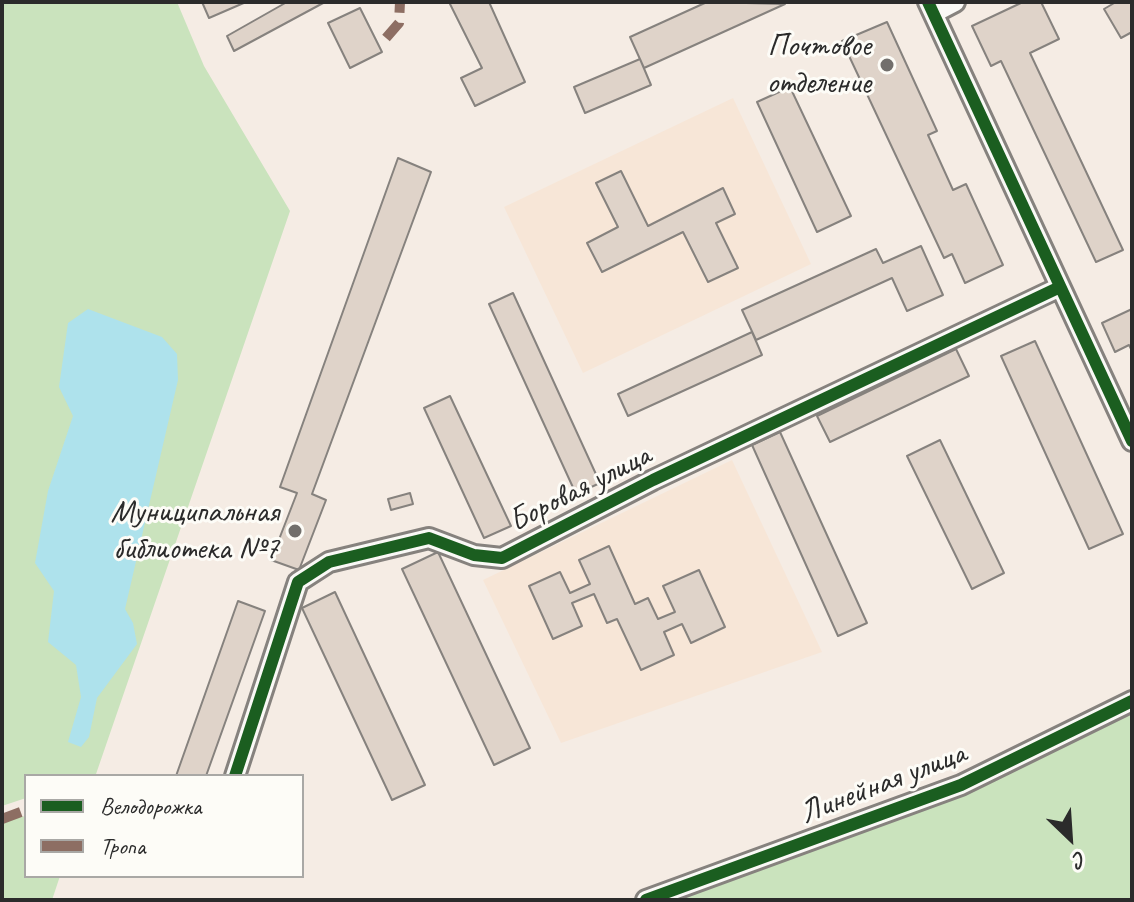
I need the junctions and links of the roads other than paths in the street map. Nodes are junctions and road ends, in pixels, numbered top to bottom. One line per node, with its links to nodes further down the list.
1 (955, 2): 2 (street)
2 (931, 8): 3 (street)
3 (1060, 287): 4 (street); 6 (street, Боровая улица)
4 (1132, 441)
5 (1132, 701): 7 (street, Линейная улица)
6 (236, 774)
7 (646, 900)

